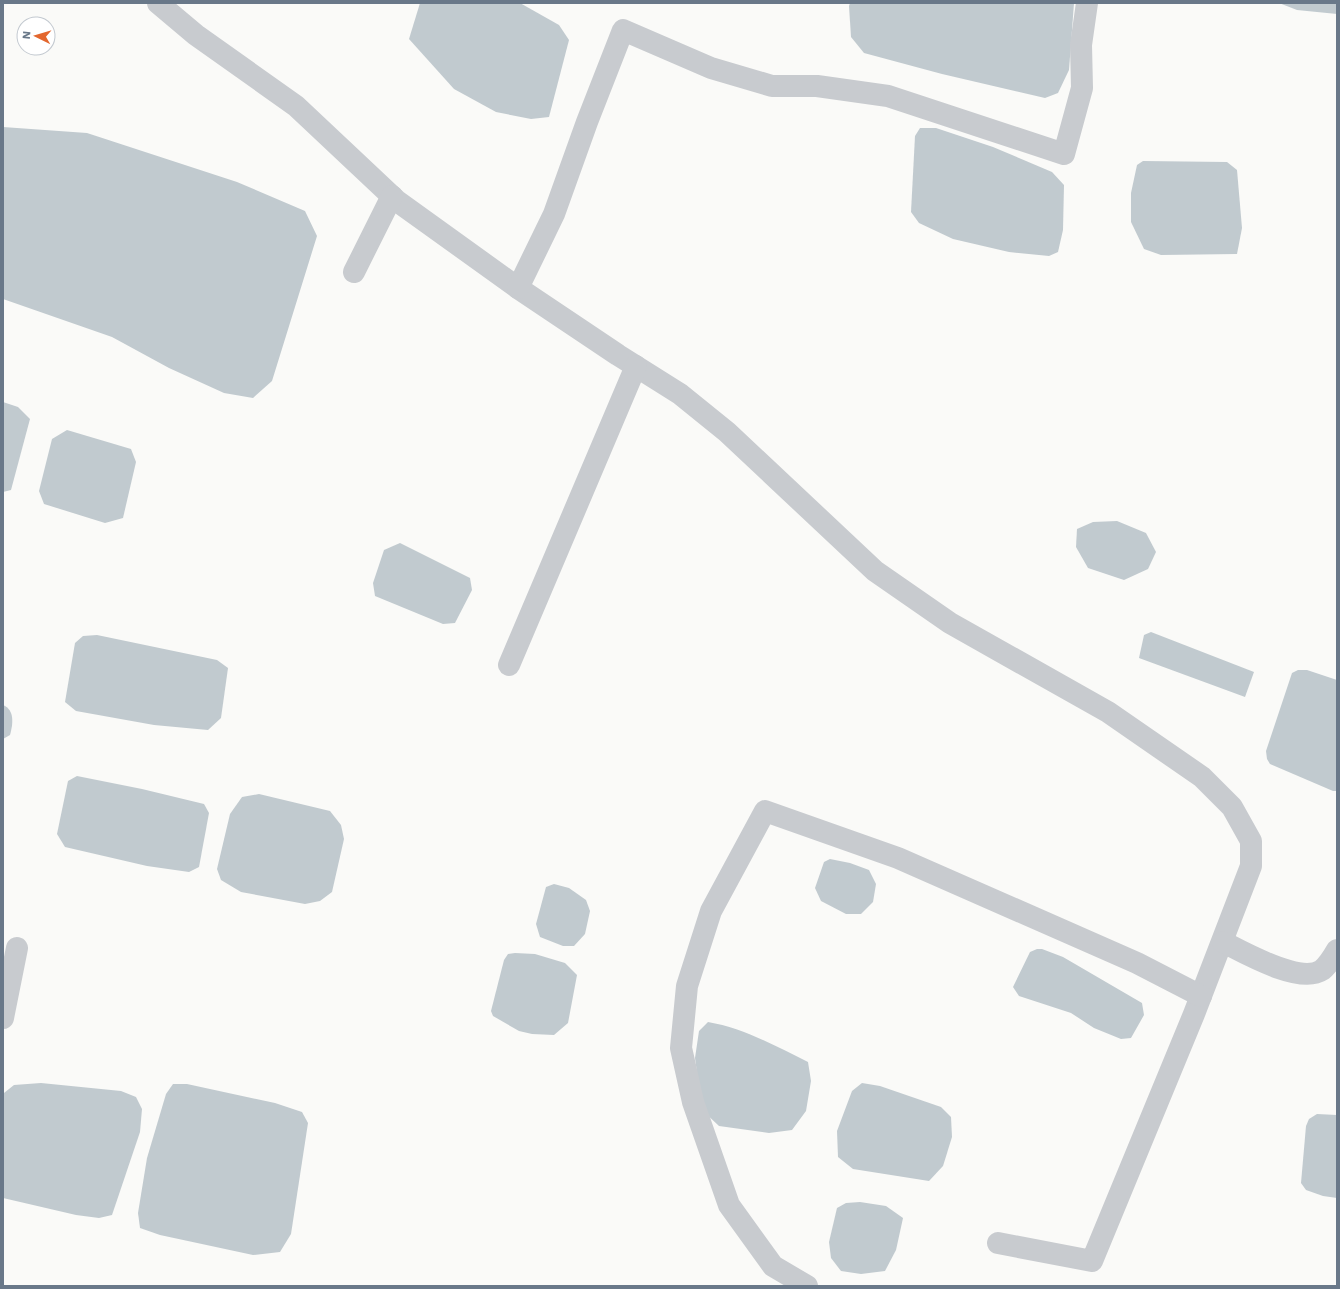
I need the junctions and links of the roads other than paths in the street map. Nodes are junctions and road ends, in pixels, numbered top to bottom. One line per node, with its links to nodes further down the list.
1 (158, 3): 3 (street)
2 (1086, 3): 5 (street)
3 (392, 196): 4 (street); 5 (street)
4 (354, 272)
5 (518, 288): 6 (street)
6 (636, 366): 7 (street); 8 (street)
7 (509, 664)
8 (1223, 942): 10 (street); 11 (street)
9 (17, 948): 12 (street)
10 (1337, 950)
11 (1201, 996): 13 (street); 14 (street)
12 (3, 1018)
13 (998, 1243)
14 (807, 1286)

